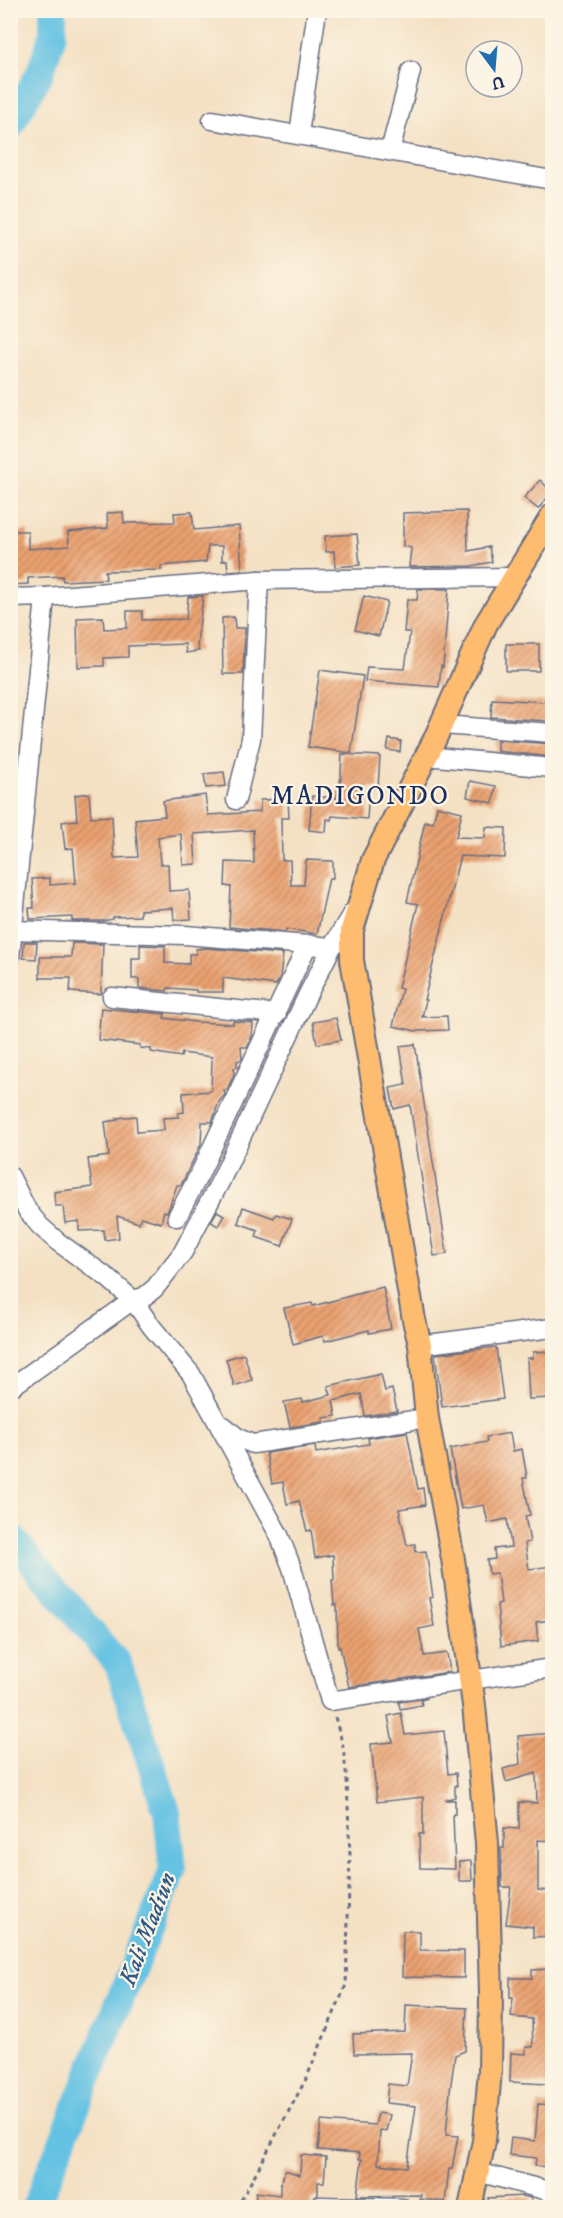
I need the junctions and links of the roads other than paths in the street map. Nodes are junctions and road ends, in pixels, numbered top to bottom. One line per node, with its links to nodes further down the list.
1 (317, 10): 4 (street)
2 (411, 71): 5 (street)
3 (212, 120): 4 (street)
4 (299, 134): 5 (street)
5 (390, 151): 6 (street)
6 (552, 180)
7 (552, 516): 8 (main road)
8 (515, 577): 9 (street); 12 (main road)
9 (259, 580): 10 (street); 16 (street)
10 (45, 597): 11 (street); 18 (street)
11 (10, 598)
12 (442, 725): 13 (street); 14 (main road)
13 (552, 733)
14 (426, 756): 15 (street); 17 (main road)
15 (552, 768)
16 (236, 800)
17 (360, 900): 20 (street); 28 (main road)
18 (12, 930): 19 (street); 21 (street)
19 (308, 944): 20 (street); 23 (street)
20 (332, 947): 26 (street)
21 (10, 958)
22 (111, 997): 23 (street)
23 (277, 1014): 25 (street)
24 (10, 1176): 26 (street)
25 (177, 1217)
26 (133, 1300): 29 (street); 30 (street)
27 (552, 1328): 28 (street)
28 (420, 1345): 31 (main road)
29 (10, 1388)
30 (214, 1417): 31 (street); 33 (street)
31 (427, 1418): 33 (main road)
32 (552, 1668): 33 (street)
33 (470, 1679): 34 (main road)
34 (478, 2172): 35 (street); 38 (main road)
35 (552, 2192)
36 (320, 2206): 37 (street)
37 (403, 2208)
38 (470, 2208)

